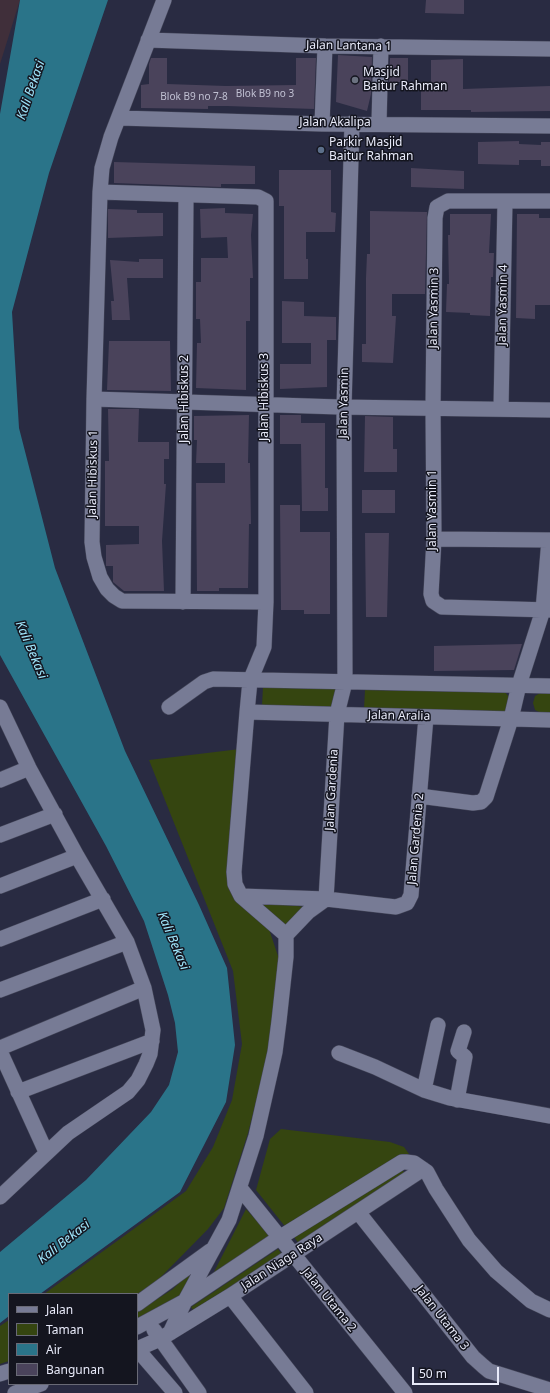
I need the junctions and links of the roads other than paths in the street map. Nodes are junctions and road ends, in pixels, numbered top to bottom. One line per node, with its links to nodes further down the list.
1 (164, 0): 2 (street, Jalan Hibiskus 1)
2 (148, 40): 3 (street, Jalan Lantana 1); 6 (street, Jalan Hibiskus 1)
3 (325, 46): 4 (street, Jalan Lantana 1); 9 (street)
4 (381, 46): 5 (street, Jalan Lantana 1); 8 (street)
5 (550, 49)
6 (120, 118): 9 (street, Jalan Akalipa); 11 (street, Jalan Hibiskus 1)
7 (352, 123): 8 (street, Jalan Akalipa); 9 (street, Jalan Akalipa); 18 (street, Jalan Yasmin)
8 (380, 123): 10 (street, Jalan Akalipa)
9 (322, 124)
10 (550, 126)
11 (100, 192): 12 (street); 15 (street, Jalan Hibiskus 1)
12 (186, 196): 16 (street, Jalan Hibiskus 2); 17 (street, Jalan Hibiskus 3)
13 (505, 201): 14 (street); 19 (street, Jalan Yasmin 3); 20 (street, Jalan Yasmin 4)
14 (550, 201)
15 (94, 399): 16 (street); 24 (street, Jalan Hibiskus 1)
16 (185, 402): 17 (street); 24 (street, Jalan Hibiskus 2)
17 (265, 404): 18 (street); 25 (street, Jalan Hibiskus 3)
18 (344, 407): 19 (street); 28 (street, Jalan Yasmin)
19 (433, 408): 20 (street); 22 (street, Jalan Yasmin 1)
20 (501, 409): 21 (street)
21 (550, 410)
22 (434, 539): 23 (street); 26 (street, Jalan Yasmin 1)
23 (550, 540): 26 (street)
24 (183, 602): 25 (street, Jalan Hibiskus 1)
25 (266, 602): 27 (street, Jalan Hibiskus 3)
26 (546, 610): 29 (street)
27 (250, 681): 28 (street); 32 (street); 33 (street, Jalan Hibiskus 3)
28 (344, 682): 29 (street); 34 (street, Jalan Gardenia)
29 (519, 685): 30 (street); 36 (street)
30 (550, 686)
31 (0, 707): 38 (street)
32 (168, 708)
33 (247, 712): 34 (street, Jalan Aralia); 46 (street, Jalan Hibiskus 3)
34 (337, 714): 35 (street, Jalan Aralia); 48 (street, Jalan Gardenia)
35 (426, 717): 36 (street, Jalan Aralia); 41 (street, Jalan Gardenia 2)
36 (511, 719): 37 (street, Jalan Aralia); 41 (street)
37 (550, 720)
38 (4, 725): 39 (street)
39 (29, 768): 40 (street); 42 (street)
40 (0, 780)
41 (419, 796): 48 (street, Jalan Gardenia 2)
42 (55, 814): 43 (street); 44 (street)
43 (0, 834)
44 (77, 856): 45 (street); 47 (street)
45 (0, 886)
46 (241, 896): 48 (street, Jalan Gardenia 2); 49 (street)
47 (103, 899): 50 (street); 51 (street)
48 (326, 899): 49 (street)
49 (286, 935): 66 (street)
50 (0, 939)
51 (127, 942): 52 (street); 53 (street)
52 (144, 988): 56 (street); 57 (street)
53 (0, 990)
54 (438, 1025): 60 (street)
55 (464, 1032): 62 (street)
56 (152, 1041): 61 (street); 64 (street)
57 (0, 1048)
58 (0, 1051): 61 (street)
59 (339, 1053): 60 (street)
60 (424, 1090): 62 (street)
61 (18, 1092): 64 (street)
62 (457, 1100): 63 (street)
63 (550, 1116)
64 (46, 1152): 67 (street)
65 (423, 1169): 68 (street, Jalan Niaga Raya); 69 (street); 75 (street)
66 (240, 1188): 69 (street, Jalan Utama 2); 70 (street)
67 (0, 1197)
68 (358, 1212): 71 (street, Jalan Niaga Raya); 81 (street, Jalan Utama 3)
69 (279, 1238): 71 (street, Jalan Utama 2); 73 (street)
70 (214, 1248): 73 (street); 74 (street)
71 (292, 1255): 72 (street, Jalan Niaga Raya); 86 (street, Jalan Utama 2)
72 (230, 1296): 77 (street, Jalan Niaga Raya); 85 (street)
73 (185, 1301): 76 (street); 77 (street)
74 (138, 1303)
75 (550, 1310)
76 (143, 1324): 77 (street)
77 (165, 1336): 78 (street, Jalan Niaga Raya); 84 (street)
78 (138, 1349)
79 (138, 1350): 83 (street)
80 (37, 1385): 82 (street)
81 (550, 1390)
82 (15, 1393)
83 (175, 1393)
84 (199, 1393)
85 (306, 1393)
86 (405, 1393)

